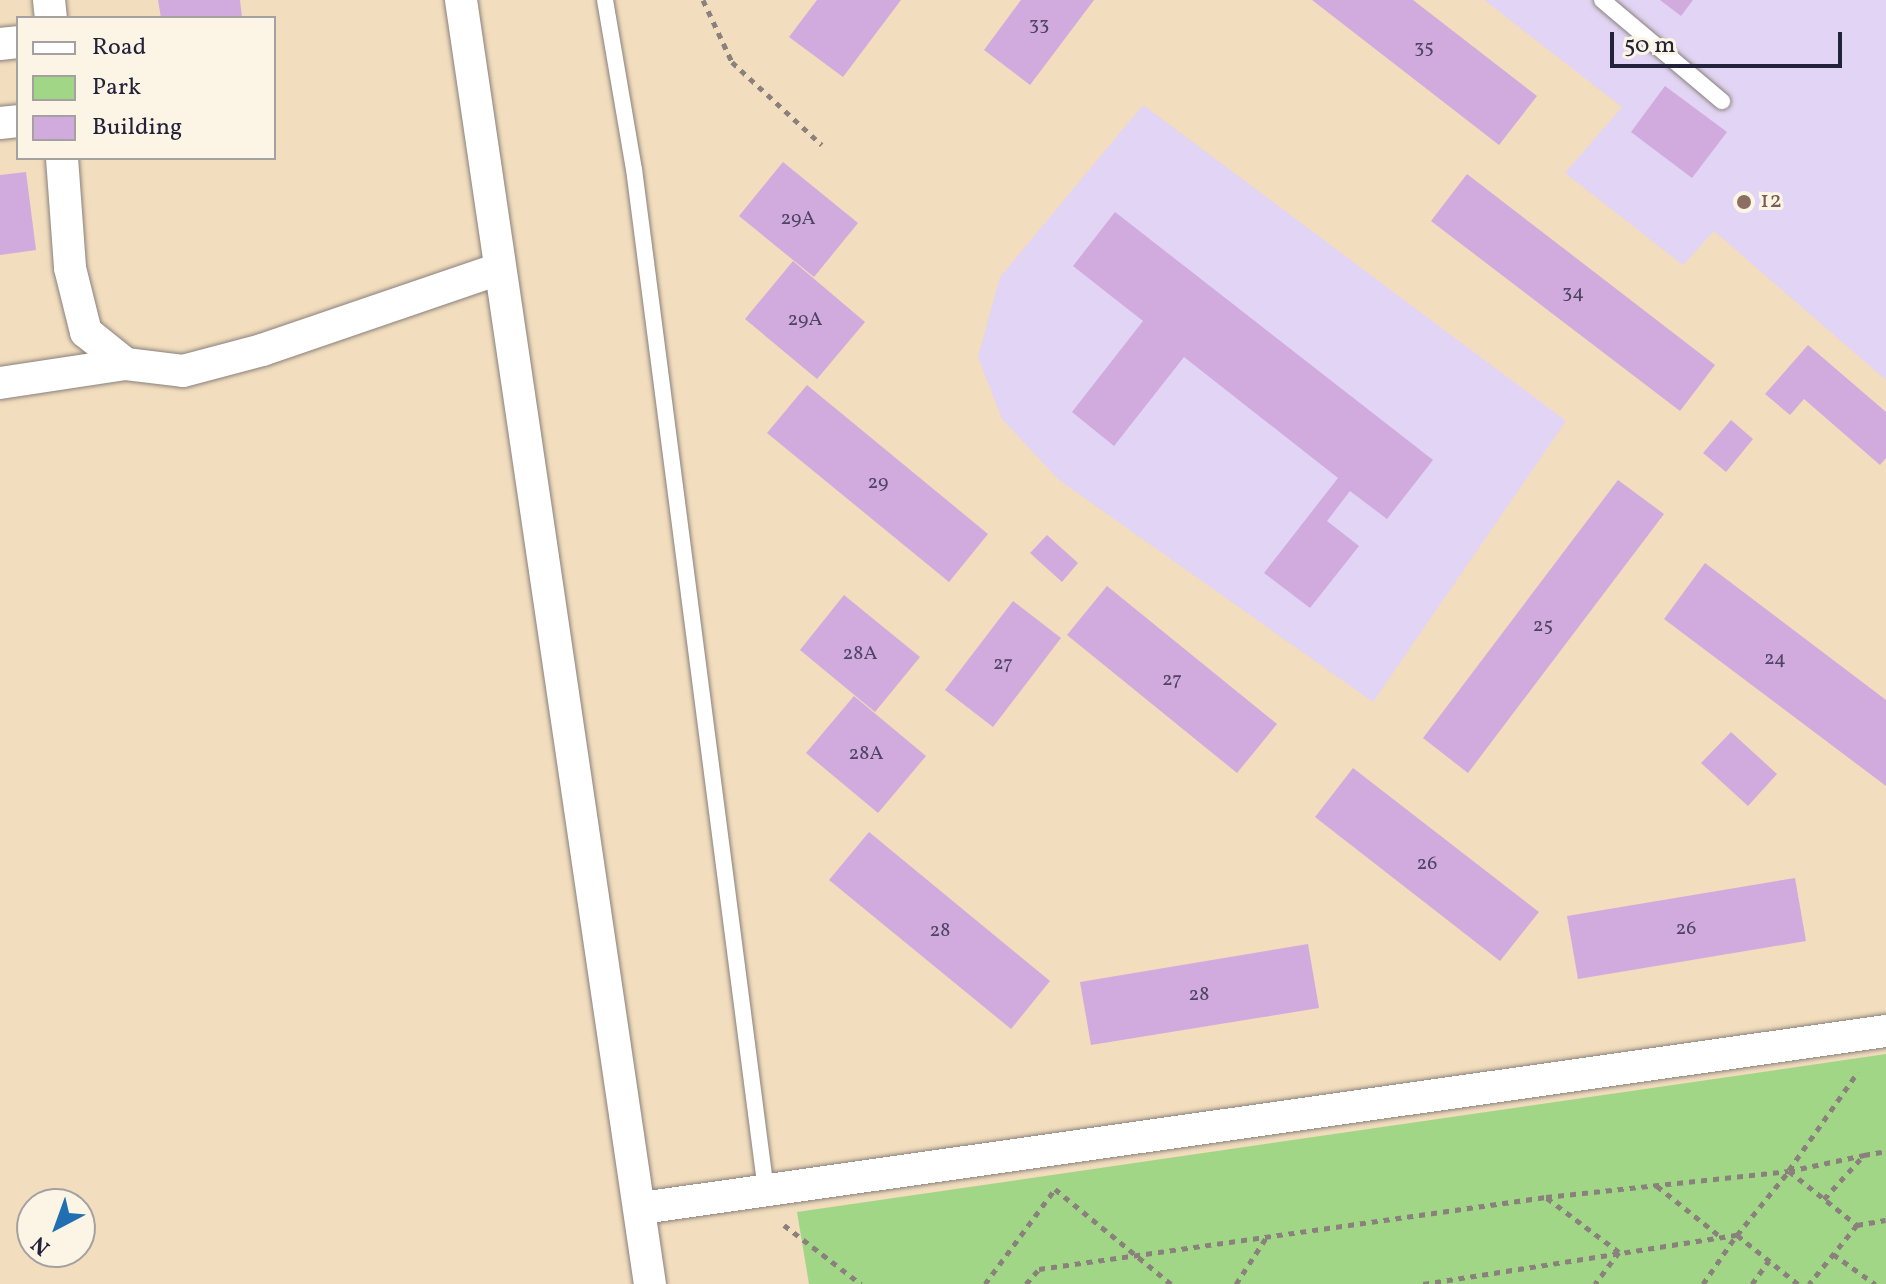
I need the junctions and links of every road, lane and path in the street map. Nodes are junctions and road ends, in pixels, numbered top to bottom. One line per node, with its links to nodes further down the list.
1 (461, 0): 8 (street)
2 (605, 0): 17 (lane)
3 (703, 0): 6 (path)
4 (1602, 0): 5 (lane)
5 (1722, 101)
6 (822, 145)
7 (62, 160): 9 (street)
8 (499, 269): 9 (street); 20 (street)
9 (126, 364): 10 (street)
10 (0, 383)
11 (1886, 1031): 17 (street)
12 (1858, 1072): 15 (path)
13 (1886, 1151): 14 (path)
14 (1864, 1155): 15 (path); 19 (path)
15 (1789, 1171): 16 (path); 19 (path); 24 (path)
16 (1657, 1185): 18 (path); 26 (path)
17 (766, 1191): 20 (street)
18 (1546, 1197): 25 (path); 27 (path)
19 (1824, 1199): 23 (path)
20 (642, 1208): 31 (street)
21 (1886, 1220): 23 (path)
22 (784, 1225): 32 (path)
23 (1857, 1225): 28 (path)
24 (1737, 1235): 26 (path); 30 (path); 39 (path)
25 (1266, 1237): 29 (path); 36 (path)
26 (1722, 1237): 27 (path)
27 (1619, 1252): 37 (path); 38 (path)
28 (1833, 1254): 42 (path); 43 (path)
29 (1136, 1255): 33 (path); 34 (path); 35 (path)
30 (1769, 1261): 40 (path); 41 (path)
31 (650, 1284)
32 (861, 1284)
33 (985, 1284)
34 (1026, 1284)
35 (1171, 1284)
36 (1236, 1284)
37 (1423, 1284)
38 (1595, 1284)
39 (1703, 1284)
40 (1752, 1284)
41 (1798, 1284)
42 (1809, 1284)
43 (1875, 1284)

